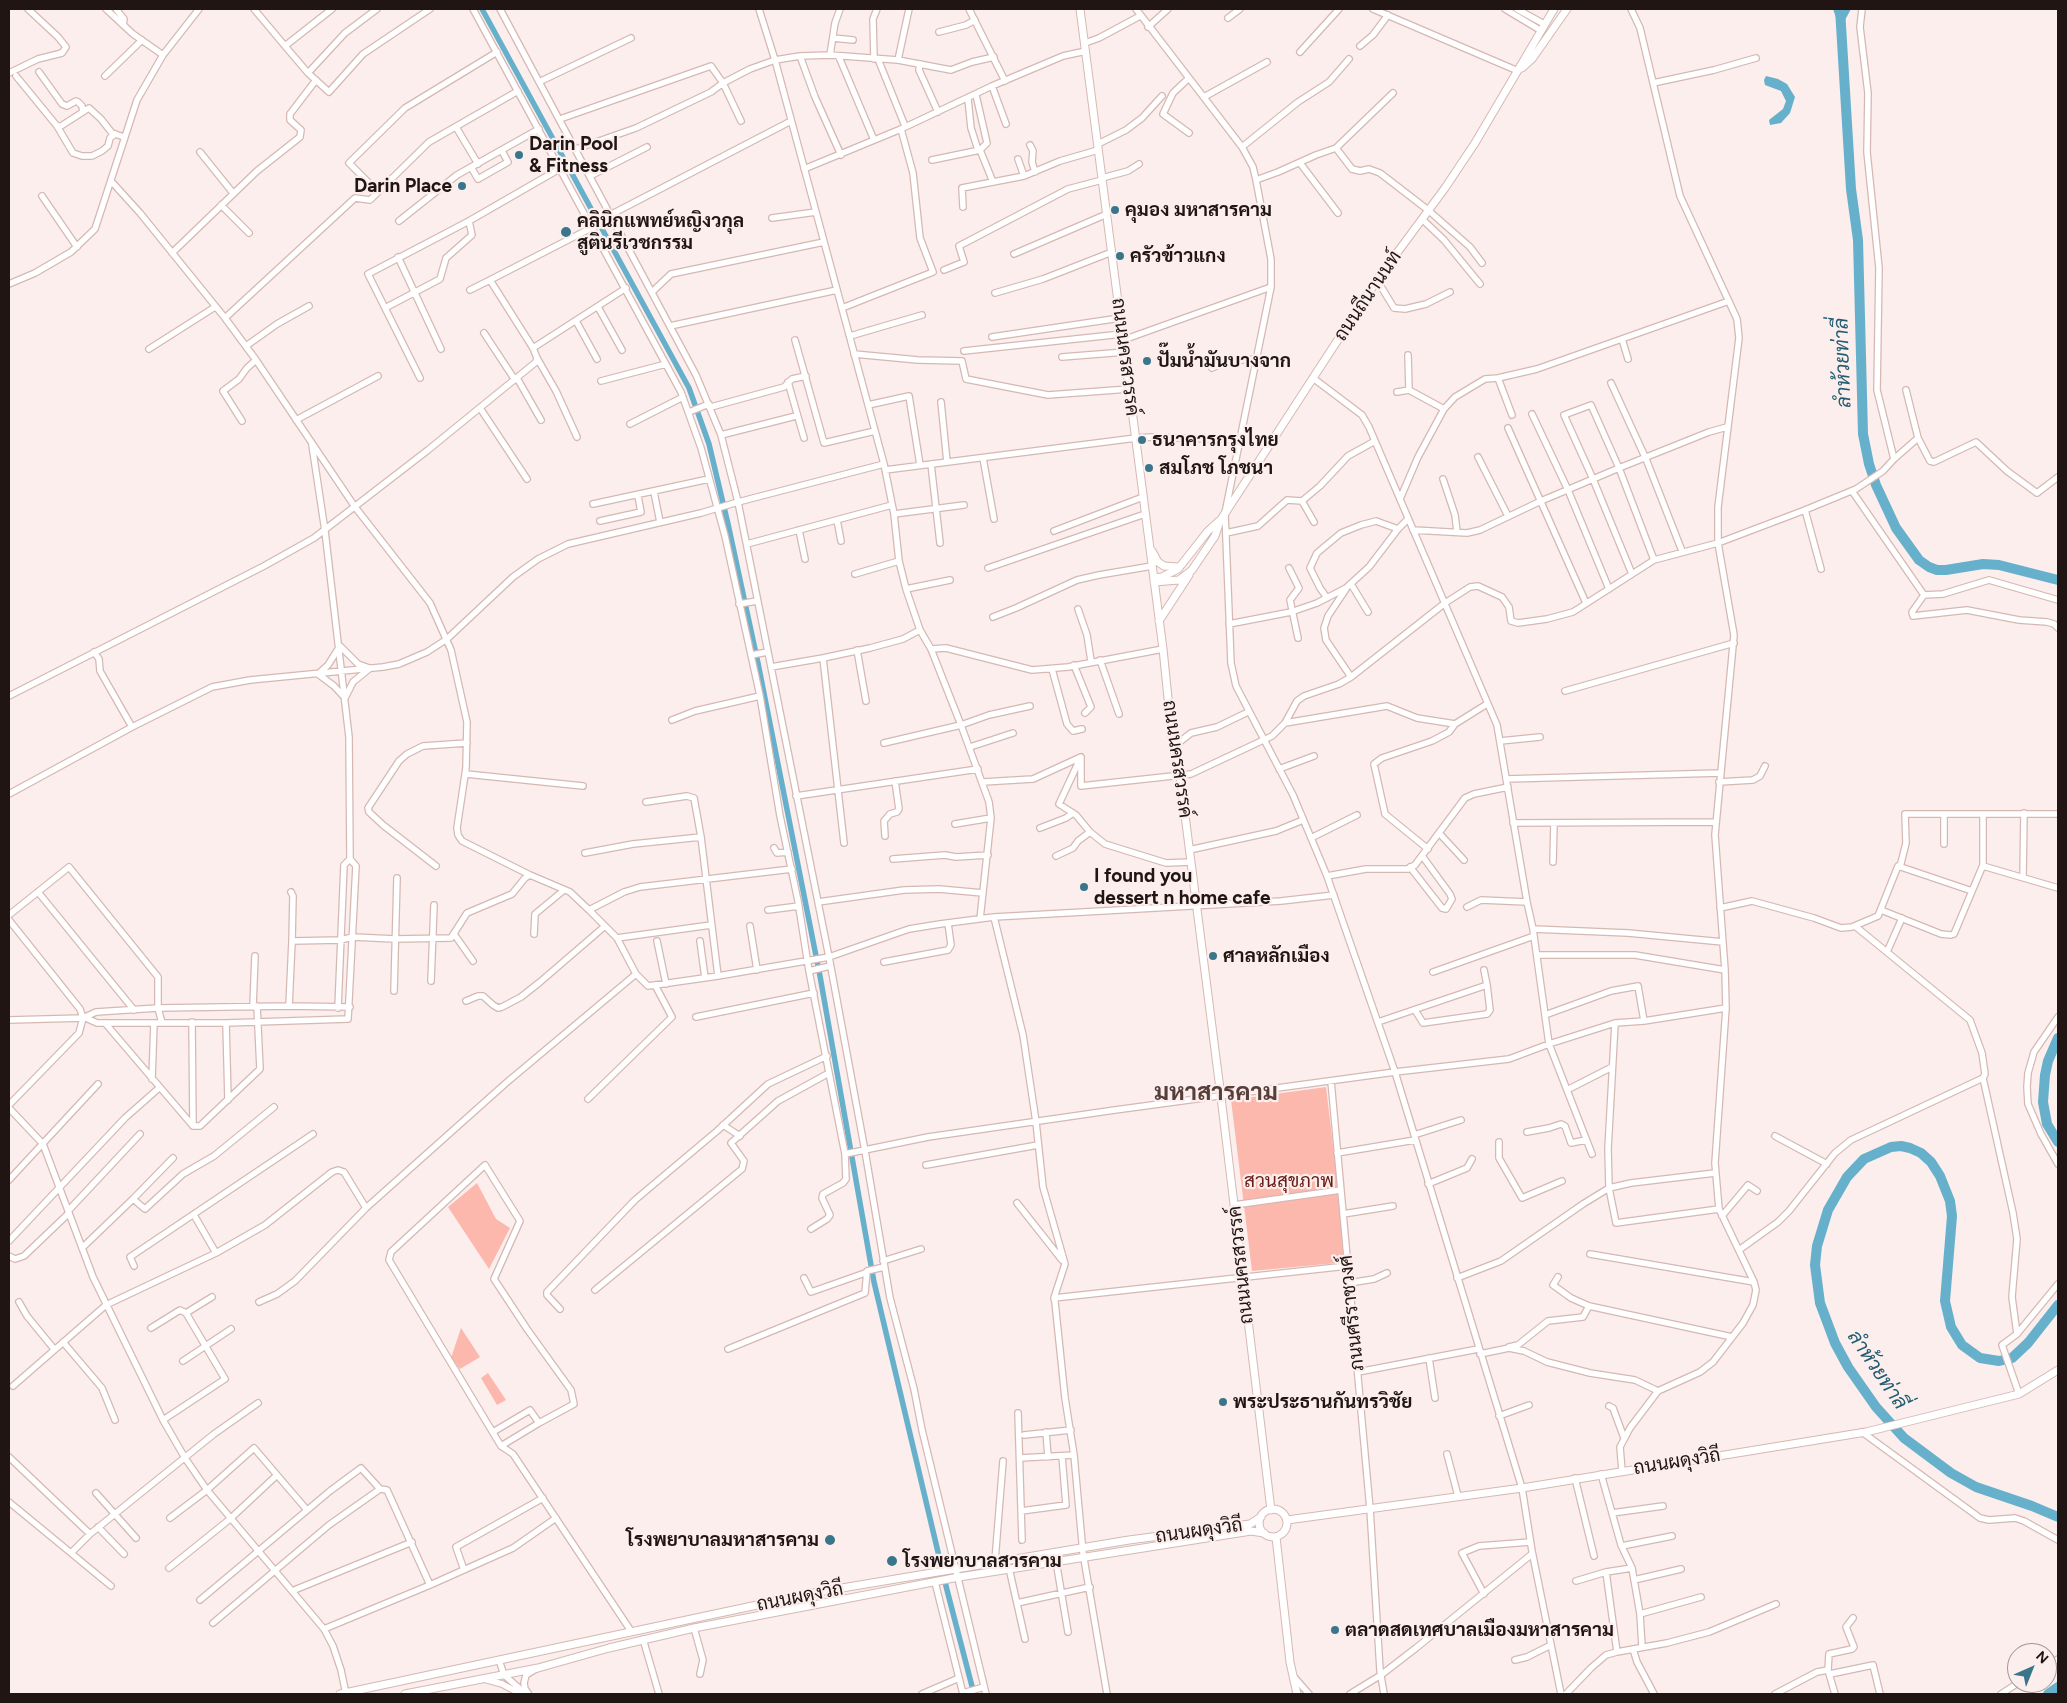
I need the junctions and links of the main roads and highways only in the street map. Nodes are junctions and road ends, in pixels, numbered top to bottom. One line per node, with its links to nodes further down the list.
1 (1080, 9): 7 (main road, ถนนนครสวรรค์)
2 (1567, 9): 4 (main road, ถนนถีนานนท์)
3 (1552, 12): 4 (main road); 5 (main road, ถนนถีนานนท์)
4 (1558, 21): 5 (main road, ถนนถีนานนท์)
5 (1518, 71): 6 (main road, ถนนถีนานนท์)
6 (1220, 521): 8 (main road, ถนนถีนานนท์); 9 (main road, ถนนถีนานนท์)
7 (1150, 549): 8 (main road); 10 (main road, ถนนนครสวรรค์)
8 (1183, 565): 10 (main road, ถนนถีนานนท์)
9 (1192, 570): 10 (main road); 11 (main road, ถนนถีนานนท์)
10 (1154, 580): 11 (main road, ถนนนครสวรรค์)
11 (1159, 621): 13 (main road, ถนนนครสวรรค์)
12 (2058, 1370): 15 (main road, ถนนผดุงวิถี)
13 (1271, 1510): 14 (main road); 15 (main road)
14 (1261, 1517): 16 (main road); 18 (main road, ถนนผดุงวิถี)
15 (1287, 1520): 17 (main road)
16 (1264, 1533): 17 (main road); 19 (main road, ถนนผดุงวิถี)
17 (1276, 1537): 22 (main road)
18 (631, 1631): 19 (main road); 20 (main road, ถนนผดุงวิถี)
19 (634, 1642): 21 (main road, ถนนผดุงวิถี)
20 (344, 1694)
21 (405, 1694)
22 (1297, 1694)

